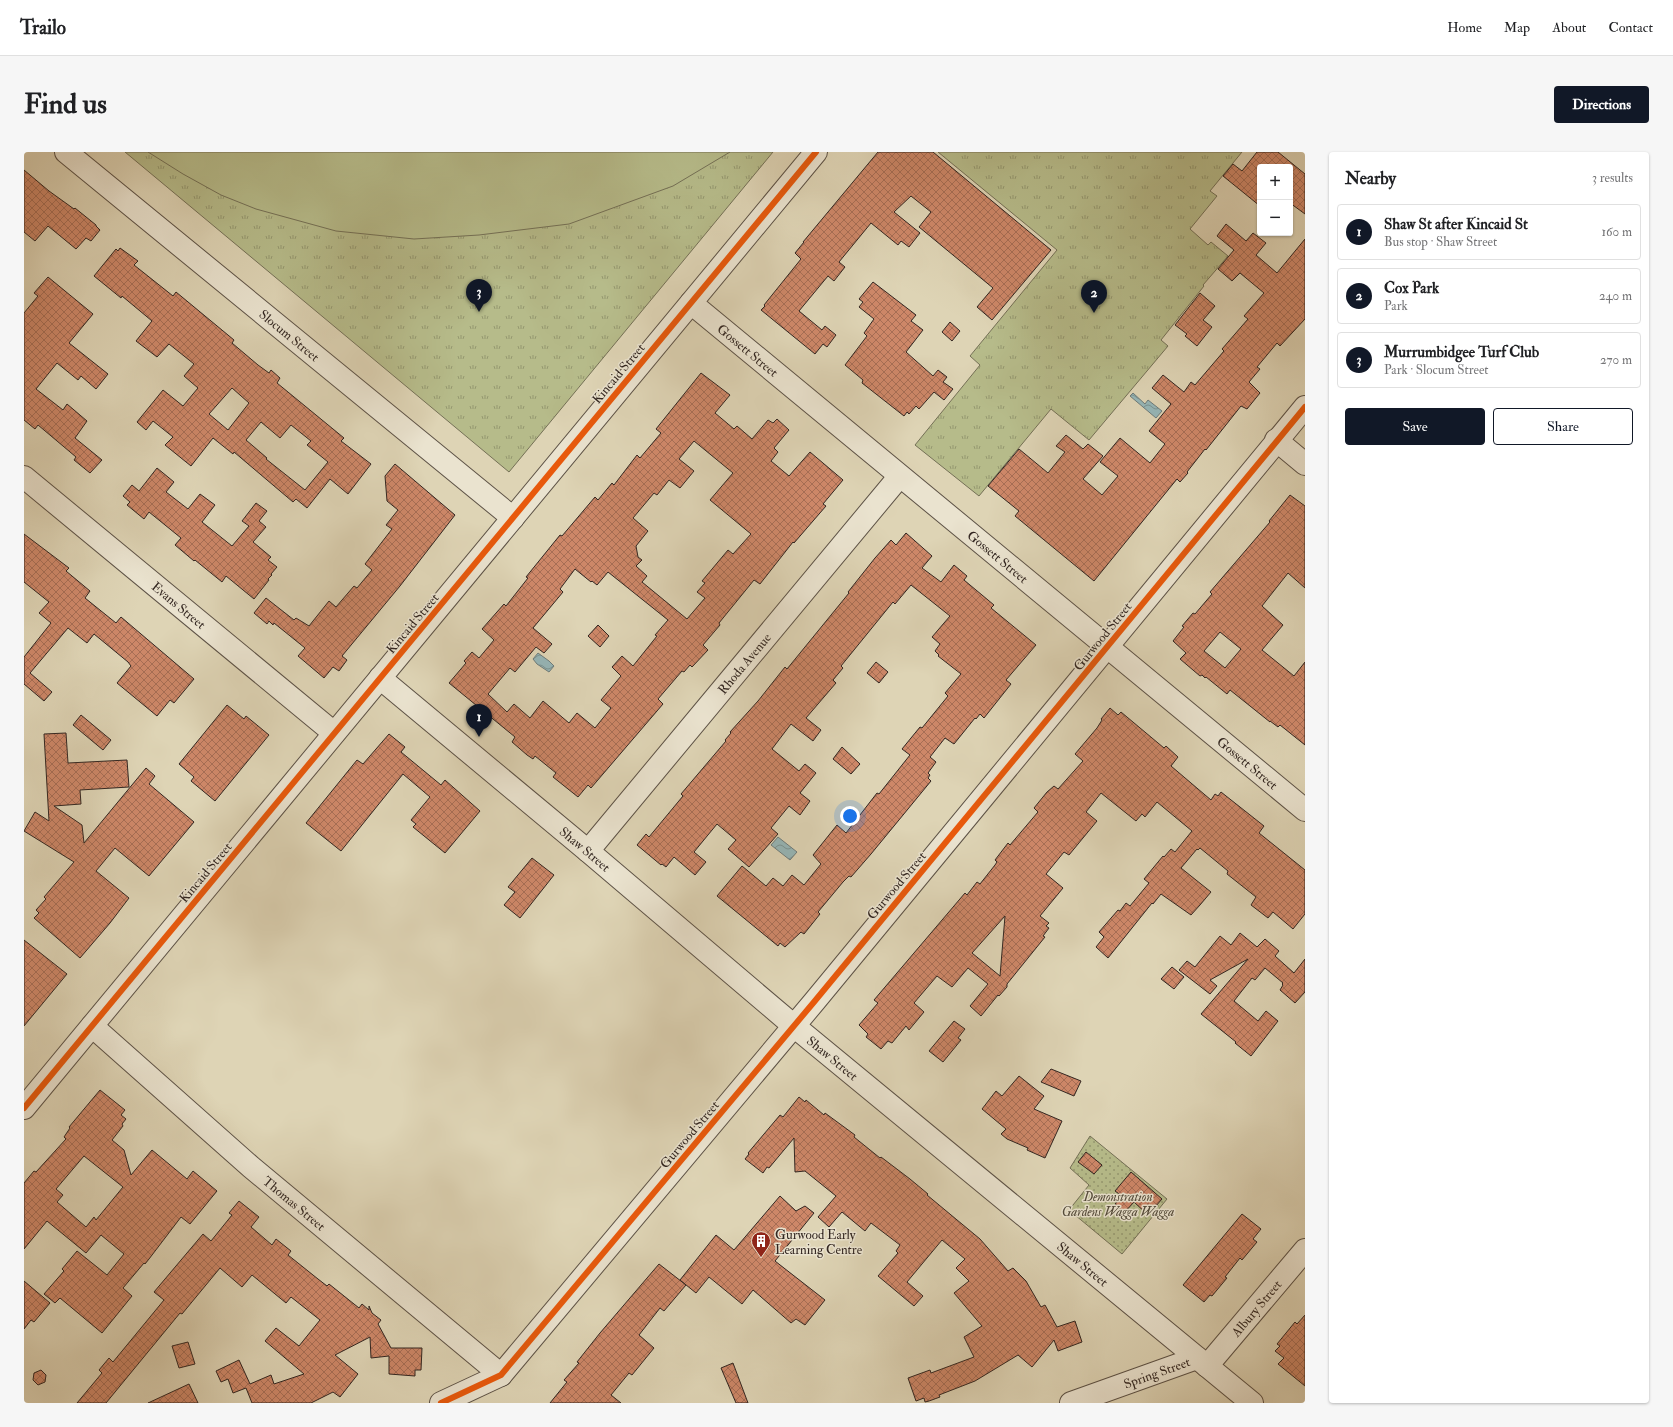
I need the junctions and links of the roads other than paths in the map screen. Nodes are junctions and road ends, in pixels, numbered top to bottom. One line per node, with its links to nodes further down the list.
1 (66, 152): 9 (street, Slocum Street)
2 (816, 152): 3 (street, Kincaid Street)
3 (691, 303): 8 (street, Gossett Street); 9 (street, Kincaid Street)
4 (1305, 407): 5 (street, Gurwood Street)
5 (1276, 440): 6 (street); 10 (street, Gurwood Street)
6 (1305, 464)
7 (24, 477): 12 (street, Evans Street)
8 (899, 477): 10 (street, Gossett Street); 14 (street, Rhoda Avenue)
9 (513, 518): 11 (street, Kincaid Street)
10 (1107, 647): 13 (street, Gossett Street); 16 (street, Gurwood Street)
11 (380, 678): 12 (street, Kincaid Street); 14 (street, Shaw Street)
12 (334, 733): 15 (street, Kincaid Street)
13 (1305, 810)
14 (588, 851): 16 (street, Shaw Street)
15 (92, 1026): 17 (street, Kincaid Street); 20 (street, Thomas Street)
16 (794, 1026): 19 (street, Shaw Street); 20 (street, Gurwood Street)
17 (24, 1108)
18 (1305, 1250): 19 (street, Albury Street)
19 (1202, 1362): 22 (street, Spring Street); 23 (street, Shaw Street)
20 (501, 1375): 21 (street)
21 (441, 1403)
22 (1071, 1403)
23 (1252, 1403)

